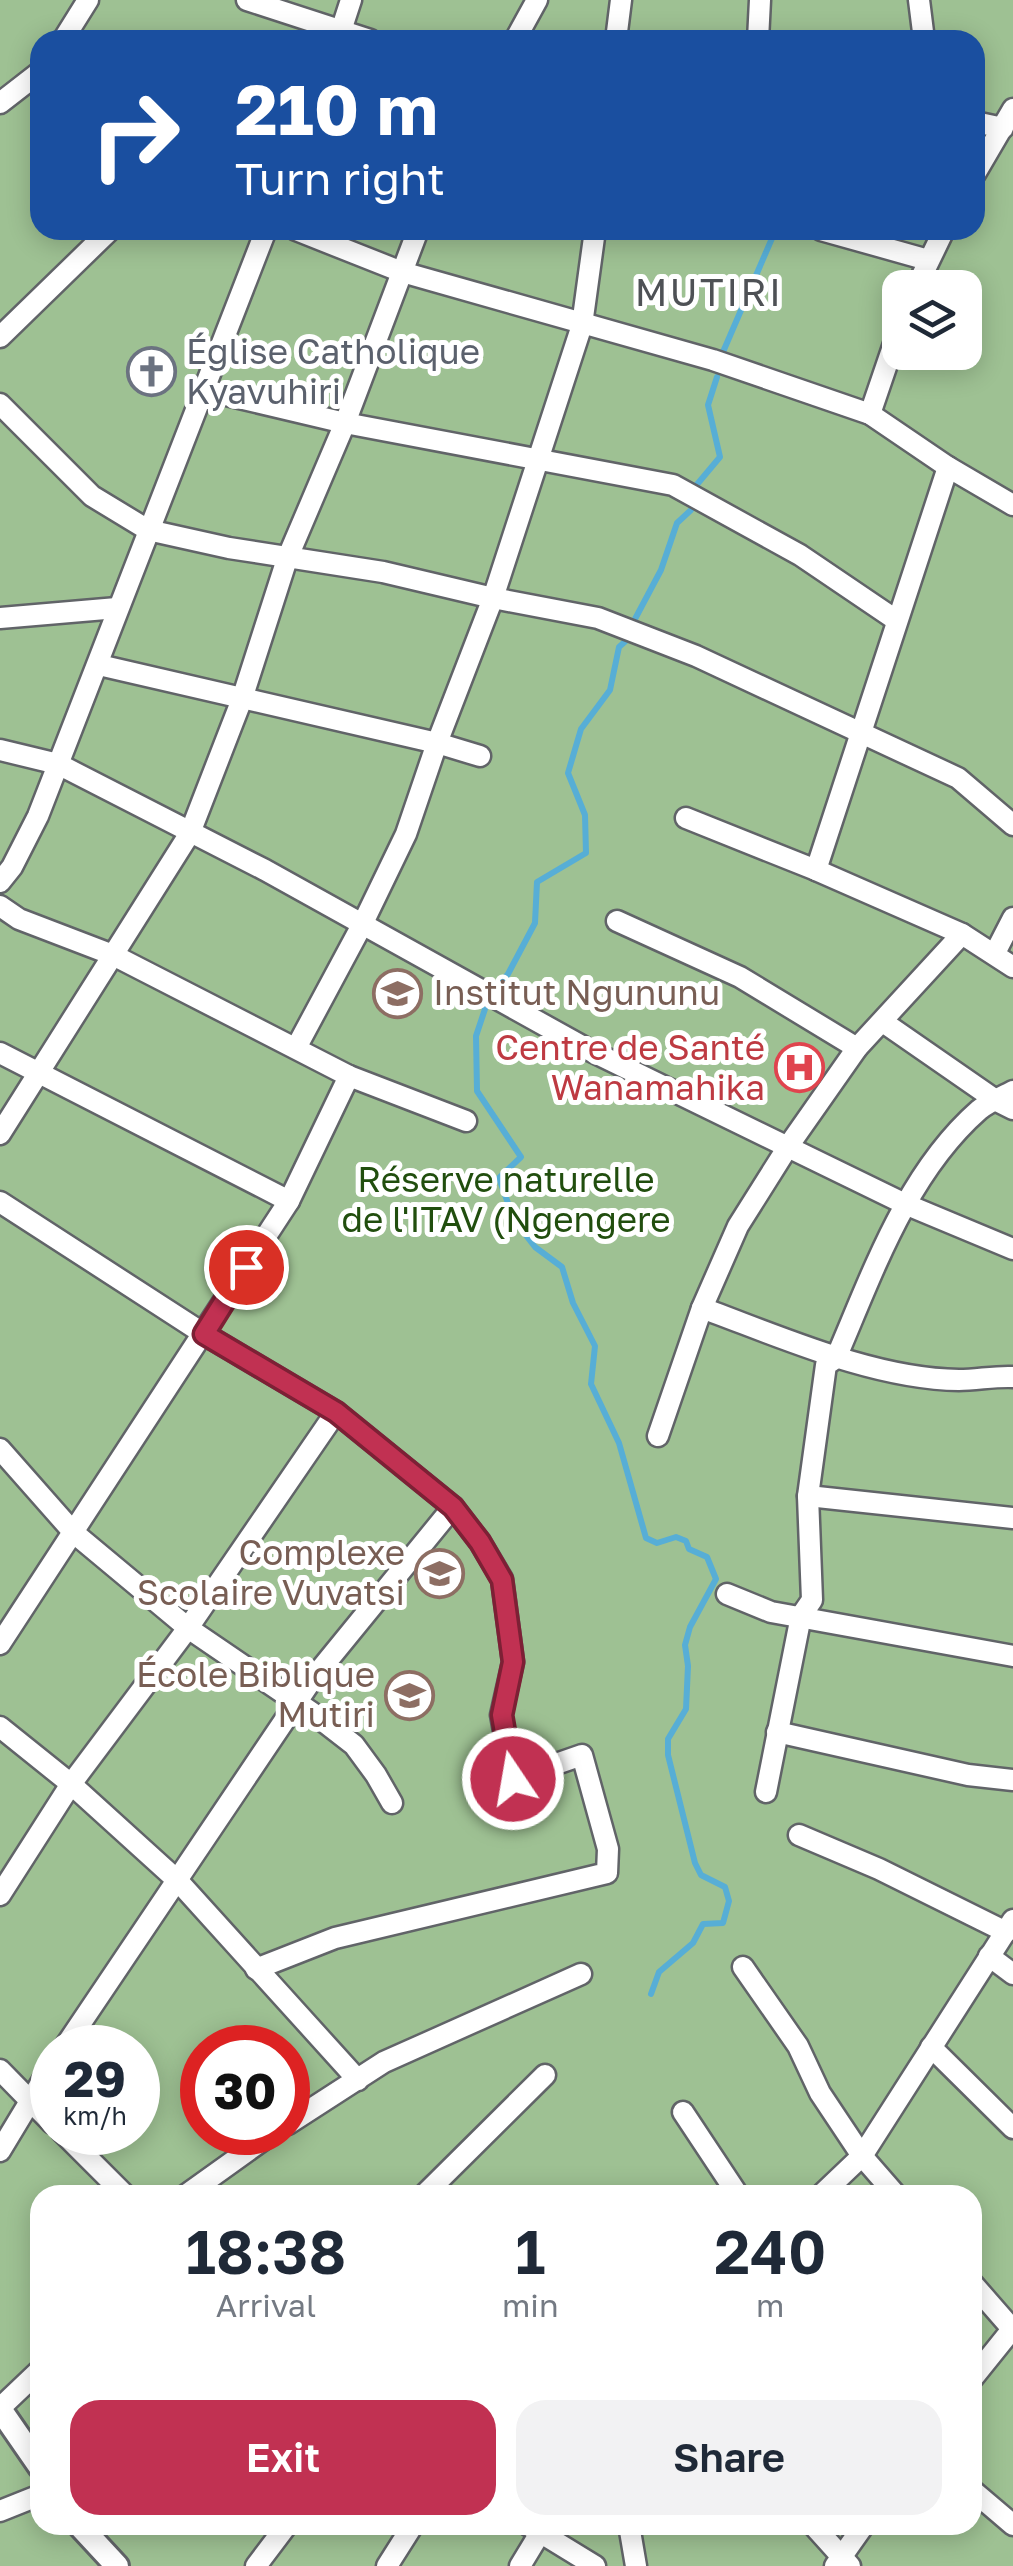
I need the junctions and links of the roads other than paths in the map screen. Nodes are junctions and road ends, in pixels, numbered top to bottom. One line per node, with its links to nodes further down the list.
1 (88, 0): 8 (street)
2 (247, 0): 9 (street)
3 (351, 0): 10 (street)
4 (537, 0): 11 (street)
5 (621, 0): 12 (street)
6 (760, 0): 13 (street)
7 (919, 0): 14 (street)
8 (69, 30)
9 (327, 30)
10 (342, 30)
11 (520, 30)
12 (617, 30)
13 (758, 30)
14 (923, 30)
15 (30, 80): 16 (street)
16 (0, 104)
17 (1008, 118): 18 (street)
18 (985, 157)
19 (100, 240): 30 (street)
20 (262, 240): 32 (street)
21 (321, 240): 28 (street)
22 (414, 240): 28 (street)
23 (593, 240): 29 (street)
24 (857, 240): 26 (street)
25 (939, 240): 26 (street)
26 (928, 260): 27 (street)
27 (924, 270)
28 (402, 272): 29 (street); 35 (street)
29 (582, 325): 34 (street); 36 (street)
30 (0, 336)
31 (885, 370): 34 (street)
32 (206, 390): 35 (street); 39 (street)
33 (0, 404): 39 (street)
34 (870, 414): 37 (street)
35 (345, 422): 36 (street); 40 (street)
36 (541, 458): 41 (street); 44 (street)
37 (948, 467): 38 (street); 44 (street)
38 (1013, 505)
39 (148, 530): 40 (street); 42 (street)
40 (288, 559): 41 (street); 46 (street)
41 (494, 598): 47 (street); 48 (street)
42 (118, 608): 43 (street); 45 (street)
43 (0, 618)
44 (896, 620): 47 (street)
45 (98, 665): 46 (street); 51 (street)
46 (242, 698): 48 (street); 54 (street)
47 (858, 734): 53 (street); 55 (street)
48 (437, 743): 50 (street); 60 (street)
49 (0, 750): 51 (street)
50 (480, 756)
51 (58, 764): 54 (street); 56 (street)
52 (686, 818): 55 (street)
53 (1013, 826)
54 (190, 833): 60 (street); 63 (street)
55 (816, 870): 61 (street)
56 (0, 882)
57 (0, 906): 63 (street)
58 (1013, 918): 62 (street)
59 (616, 921): 67 (street)
60 (362, 926): 66 (street); 74 (street)
61 (962, 934): 62 (street); 65 (street)
62 (995, 953): 64 (street)
63 (114, 955): 66 (street); 69 (street)
64 (1013, 967)
65 (883, 1022): 67 (street); 71 (street)
66 (296, 1048): 70 (street)
67 (857, 1048): 74 (street)
68 (0, 1053): 69 (street)
69 (38, 1071): 73 (street); 75 (street)
70 (348, 1076): 72 (street); 75 (street)
71 (1008, 1100): 77 (street)
72 (466, 1121)
73 (0, 1134)
74 (788, 1145): 77 (street); 79 (street)
75 (289, 1201): 80 (street)
76 (0, 1202): 80 (street)
77 (905, 1204): 78 (street); 81 (street)
78 (1013, 1250)
79 (702, 1308): 81 (street); 84 (street)
80 (204, 1334): 83 (street); 89 (street)
81 (836, 1358): 82 (street); 86 (street)
82 (1013, 1377)
83 (336, 1412): 87 (street); 92 (street)
84 (658, 1436)
85 (0, 1449): 89 (street)
86 (808, 1496): 88 (street); 91 (street)
87 (453, 1507): 95 (street); 108 (street)
88 (1013, 1518)
89 (74, 1533): 92 (street); 93 (street)
90 (727, 1594): 91 (street)
91 (801, 1616): 94 (street); 97 (street)
92 (188, 1628): 95 (street); 99 (street)
93 (0, 1644)
94 (1013, 1656)
95 (296, 1704): 101 (street); 103 (street)
96 (0, 1727): 99 (street)
97 (778, 1732): 98 (street); 100 (street)
98 (1013, 1780)
99 (71, 1784): 103 (street); 104 (street)
100 (766, 1792)
101 (392, 1804)
102 (799, 1835): 105 (street)
103 (178, 1881): 108 (street); 111 (street)
104 (0, 1895)
105 (1010, 1926): 106 (street)
106 (990, 1956): 110 (street); 112 (street)
107 (743, 1967): 123 (street)
108 (256, 1969): 115 (street)
109 (581, 1974): 115 (street)
110 (1013, 1974)
111 (80, 2025)
112 (932, 2047): 119 (street); 123 (street)
113 (0, 2070): 116 (street)
114 (545, 2075): 126 (street)
115 (358, 2080): 117 (street)
116 (29, 2100): 120 (street)
117 (310, 2110)
118 (684, 2112): 127 (street)
119 (1013, 2128)
120 (0, 2151)
121 (85, 2155): 124 (street)
122 (242, 2155): 125 (street)
123 (862, 2156): 128 (street); 129 (street)
124 (115, 2185)
125 (200, 2185)
126 (434, 2185)
127 (731, 2185)
128 (832, 2185)
129 (887, 2185)
130 (982, 2294): 131 (street)
131 (1013, 2329): 132 (street)
132 (982, 2367)
133 (30, 2380): 134 (street)
134 (0, 2409): 135 (street)
135 (30, 2452)
136 (30, 2498): 138 (street)
137 (982, 2499): 139 (street)
138 (0, 2510)
139 (1013, 2525)
140 (91, 2535): 149 (street)
141 (280, 2535): 150 (street)
142 (407, 2535): 151 (street)
143 (532, 2535): 152 (street)
144 (544, 2535): 153 (street)
145 (631, 2535): 154 (street)
146 (820, 2535): 148 (street)
147 (858, 2535): 148 (street)
148 (842, 2564)
149 (118, 2566)
150 (256, 2566)
151 (387, 2566)
152 (520, 2566)
153 (596, 2566)
154 (636, 2566)

